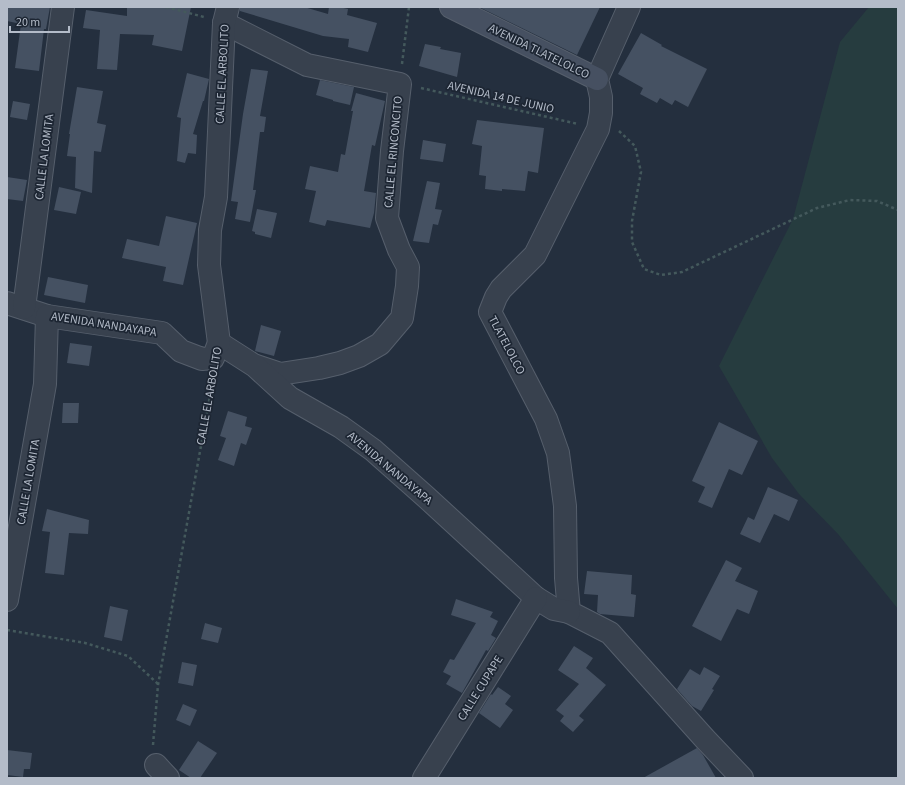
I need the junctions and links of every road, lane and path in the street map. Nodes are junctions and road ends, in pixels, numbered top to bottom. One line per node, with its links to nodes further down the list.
1 (63, 7): 11 (street, CALLE LA LOMITA)
2 (166, 7): 6 (path)
3 (409, 7): 8 (path, CALLE EL RINCONCITO)
4 (451, 7): 7 (street, AVENIDA TLATELOLCO)
5 (629, 7): 7 (street)
6 (226, 15): 8 (street); 13 (street, CALLE EL ARBOLITO)
7 (597, 79): 9 (street, AVENIDA TLATELOLCO)
8 (400, 84): 9 (path, AVENIDA 14 DE JUNIO); 14 (street, CALLE EL RINCONCITO)
9 (599, 121): 10 (path); 18 (street, TLATELOLCO)
10 (898, 210)
11 (16, 306): 12 (street, AVENIDA NANDAYAPA)
12 (47, 316): 13 (street, AVENIDA NANDAYAPA); 17 (street, CALLE LA LOMITA)
13 (219, 343): 14 (street, AVENIDA NANDAYAPA)
14 (255, 366): 16 (street, AVENIDA NANDAYAPA)
15 (214, 374): 20 (path, CALLE EL ARBOLITO)
16 (536, 598): 18 (street, AVENIDA NANDAYAPA); 22 (street, CALLE CUPAPE)
17 (7, 600)
18 (568, 612): 23 (street, AVENIDA NANDAYAPA)
19 (7, 630): 20 (path)
20 (158, 685): 21 (path, CALLE EL ARBOLITO)
21 (162, 771)
22 (424, 778)
23 (742, 778)

